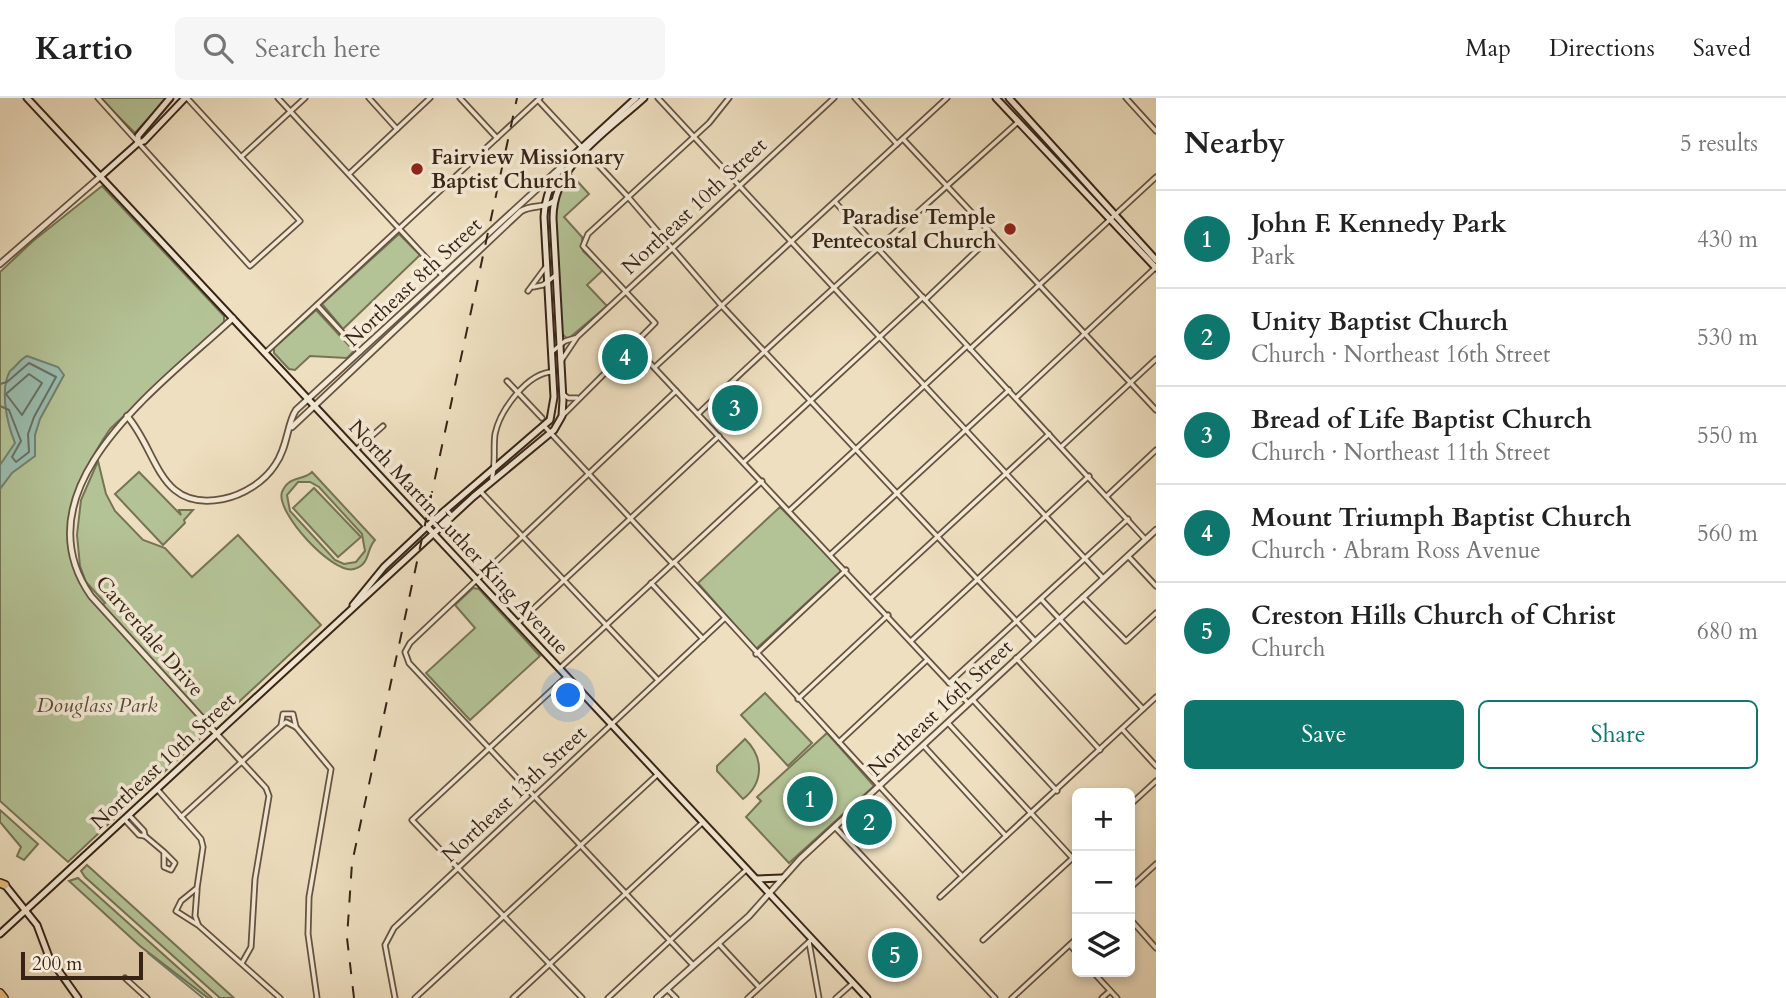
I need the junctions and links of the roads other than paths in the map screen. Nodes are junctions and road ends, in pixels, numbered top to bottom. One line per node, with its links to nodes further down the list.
1 (27, 98): 34 (main road, North Martin Luther King Avenue)
2 (97, 98): 28 (street)
3 (170, 98): 28 (main road)
4 (186, 98): 28 (main road); 31 (street)
5 (278, 98): 21 (street)
6 (305, 98): 21 (street)
7 (369, 98): 23 (street)
8 (430, 98): 23 (street)
9 (460, 98): 26 (street)
10 (636, 98): 30 (main road)
11 (644, 98): 30 (main road)
12 (658, 98): 25 (street)
13 (729, 98): 25 (street)
14 (834, 98): 36 (street, Northeast 10th Street)
15 (855, 98): 29 (street)
16 (947, 98): 27 (street)
17 (996, 98): 22 (main road)
18 (1009, 98): 42 (main road)
19 (1126, 98): 24 (street)
20 (539, 99): 26 (street); 30 (street)
21 (290, 111): 31 (street); 33 (street)
22 (1018, 122): 37 (street); 42 (main road)
23 (397, 129): 33 (street)
24 (1156, 131)
25 (693, 136): 36 (street); 38 (street)
26 (497, 138): 43 (street)
27 (903, 139): 29 (street); 37 (street)
28 (138, 142): 31 (street); 34 (main road)
29 (897, 144): 40 (street)
30 (584, 149): 32 (main road); 38 (street); 39 (main road)
31 (241, 157)
32 (564, 164): 41 (main road); 53 (street, Northeast 8th Street)
33 (349, 174): 43 (street)
34 (101, 176): 50 (street); 61 (main road, North Martin Luther King Avenue)
35 (1156, 177): 42 (street)
36 (738, 185): 45 (street); 46 (street, Northeast 10th Street)
37 (948, 187): 44 (street); 47 (street)
38 (629, 198): 46 (street); 57 (street)
39 (554, 201): 41 (street, Northeast 8th Street); 52 (main road)
40 (835, 202): 45 (street); 47 (street)
41 (545, 207): 48 (main road); 86 (street, Northeast 8th Street)
42 (1112, 217): 49 (main road); 51 (main road); 55 (street)
43 (399, 229): 53 (street); 59 (street)
44 (993, 235): 55 (street); 58 (street)
45 (790, 242): 56 (street); 60 (street)
46 (673, 248): 57 (street, Northeast 10th Street); 60 (street)
47 (879, 250): 56 (street); 58 (street)
48 (546, 259): 54 (main road); 54 (street)
49 (1156, 260)
50 (0, 264)
51 (1156, 268): 62 (street)
52 (556, 275): 54 (street); 65 (main road)
53 (443, 276): 70 (street, Northeast 8th Street)
54 (548, 282): 71 (main road)
55 (1040, 284): 62 (street); 67 (street)
56 (833, 288): 63 (street); 68 (street)
57 (626, 291): 64 (street, Northeast 10th Street); 66 (street)
58 (924, 298): 63 (street); 67 (street)
59 (317, 305): 69 (street); 70 (street)
60 (721, 305): 68 (street); 74 (street)
61 (233, 318): 69 (main road, North Martin Luther King Avenue); 89 (street, Carverdale Drive)
62 (1085, 333): 77 (street); 84 (street)
63 (881, 336): 78 (street); 85 (street)
64 (577, 337): 65 (street, Northeast 10th Street); 73 (street, Northeast 10th Street)
65 (560, 344): 71 (street, Northeast 10th Street); 73 (main road)
66 (633, 345): 74 (street); 83 (street)
67 (969, 347): 78 (street); 79 (street)
68 (764, 351): 85 (street); 88 (street)
69 (266, 352): 86 (main road, North Martin Luther King Avenue)
70 (360, 352): 86 (street, Northeast 8th Street)
71 (552, 354): 75 (main road)
72 (1156, 359): 77 (street)
73 (561, 360): 82 (main road)
74 (655, 368): 80 (street)
75 (553, 372): 81 (street); 93 (main road, Northeast 10th Street)
76 (507, 381): 81 (street)
77 (1131, 382): 87 (street); 98 (street)
78 (926, 385): 94 (street); 99 (street)
79 (1009, 390): 84 (street); 94 (street)
80 (677, 391): 88 (street); 104 (street)
81 (519, 393): 91 (street); 103 (street)
82 (563, 394): 83 (street); 90 (main road)
83 (577, 398): 90 (street)
84 (1016, 398): 96 (street)
85 (812, 399): 99 (street); 102 (street)
86 (311, 402): 89 (street, Northeast 8th Street); 100 (main road, North Martin Luther King Avenue)
87 (1156, 410)
88 (698, 414): 97 (street)
89 (127, 416): 163 (street, Carverdale Drive)
90 (562, 416): 95 (main road, Northeast 10th Street)
91 (542, 418)
92 (383, 426): 100 (street)
93 (545, 427): 95 (street); 103 (main road, Northeast 10th Street)
94 (966, 429): 105 (street); 110 (street)
95 (551, 433): 104 (street); 108 (main road, Northeast 10th Street)
96 (1049, 434): 98 (street); 105 (street)
97 (719, 436): 102 (street); 114 (street)
98 (1061, 447): 106 (street)
99 (858, 448): 110 (street); 112 (street)
100 (356, 450): 116 (main road, North Martin Luther King Avenue)
101 (1156, 450): 111 (street)
102 (744, 462): 107 (street)
103 (494, 469): 108 (street); 116 (main road, Northeast 10th Street)
104 (589, 473): 114 (street); 119 (street)
105 (1006, 473): 113 (street); 120 (street)
106 (1088, 476): 111 (street); 113 (street)
107 (762, 481): 112 (street); 125 (street)
108 (486, 486): 109 (main road, Northeast 10th Street)
109 (480, 491): 118 (main road, Northeast 10th Street); 119 (street)
110 (898, 492): 120 (street); 122 (street)
111 (1107, 496): 115 (street)
112 (789, 511): 122 (street)
113 (1046, 516): 124 (street); 127 (street)
114 (630, 518): 125 (street); 130 (street)
115 (1128, 519): 121 (street); 124 (street)
116 (427, 527): 118 (main road, North Martin Luther King Avenue); 136 (main road, Northeast 10th Street)
117 (1156, 530): 121 (street, Northeast 16th Street)
118 (433, 533): 129 (main road, North Martin Luther King Avenue); 136 (main road, Northeast 10th Street)
119 (521, 536): 129 (street); 130 (street)
120 (937, 536): 127 (street); 134 (street)
121 (1145, 539): 123 (street, Northeast 16th Street)
122 (831, 554): 126 (street)
123 (1128, 556): 128 (street, Northeast 16th Street); 132 (street)
124 (1085, 558): 128 (street); 135 (street)
125 (673, 562): 131 (street); 139 (street)
126 (846, 570): 134 (street); 147 (street)
127 (979, 578): 141 (street); 145 (street)
128 (1103, 578): 133 (street, Northeast 16th Street)
129 (476, 579): 142 (main road, North Martin Luther King Avenue); 166 (street)
130 (563, 581): 142 (street); 143 (street)
131 (650, 583): 143 (street); 144 (street)
132 (1156, 586)
133 (1083, 597): 137 (street); 140 (street, Northeast 16th Street)
134 (872, 598): 138 (street)
135 (1041, 598): 140 (street); 141 (street)
136 (348, 611): 163 (main road, Northeast 10th Street)
137 (1156, 613)
138 (888, 615): 145 (street); 155 (street)
139 (725, 618): 144 (street, Northeast 13th Street); 147 (street)
140 (1059, 619): 146 (street, Northeast 16th Street); 157 (street)
141 (1016, 621): 146 (street); 153 (street)
142 (517, 623): 150 (main road, North Martin Luther King Avenue)
143 (605, 625): 150 (street); 152 (street)
144 (703, 639): 152 (street, Northeast 13th Street)
145 (911, 641): 149 (street)
146 (1035, 641): 148 (street, Northeast 16th Street)
147 (756, 654): 155 (street)
148 (1016, 658): 156 (street, Northeast 16th Street); 167 (street)
149 (928, 660): 153 (street); 164 (street)
150 (560, 668): 151 (main road, North Martin Luther King Avenue)
151 (567, 676): 159 (main road, North Martin Luther King Avenue); 166 (street)
152 (658, 680): 159 (street, Northeast 13th Street)
153 (949, 683): 156 (street)
154 (1156, 697): 157 (street)
155 (798, 699): 164 (street)
156 (970, 701): 158 (street, Northeast 16th Street); 174 (street)
157 (1143, 709): 162 (street)
158 (947, 722): 165 (street, Northeast 16th Street); 177 (street)
159 (612, 724): 170 (main road, North Martin Luther King Avenue); 175 (street, Northeast 13th Street)
160 (281, 726): 161 (street); 161 (street); 168 (street)
161 (296, 727): 225 (street)
162 (1122, 729): 167 (street); 169 (street)
163 (216, 734): 168 (street, Carverdale Drive); 173 (main road, Northeast 10th Street)
164 (839, 742): 172 (street)
165 (923, 745): 172 (street, Northeast 16th Street); 182 (street)
166 (491, 747): 175 (street); 188 (street)
167 (1101, 750): 174 (street)
168 (242, 762): 179 (street); 211 (street, Carverdale Drive)
169 (1156, 766)
170 (659, 774): 180 (main road, North Martin Luther King Avenue); 183 (street)
171 (1156, 781): 176 (street)
172 (879, 786): 181 (street, Northeast 16th Street); 190 (street)
173 (157, 789): 178 (main road, Northeast 10th Street); 179 (street)
174 (1057, 791): 177 (street)
175 (536, 796): 183 (street); 188 (street, Northeast 13th Street)
176 (1135, 800)
177 (1031, 814): 182 (street); 185 (street)
178 (127, 817): 184 (street); 199 (main road, Northeast 10th Street)
179 (181, 817): 195 (street)
180 (703, 822): 189 (main road, North Martin Luther King Avenue); 196 (street)
181 (835, 827): 191 (street, Northeast 16th Street); 237 (street)
182 (1006, 836): 190 (street)
183 (581, 845): 196 (street); 200 (street)
184 (164, 852): 184 (street)
185 (1072, 857)
186 (1072, 859): 206 (street)
187 (1156, 864): 193 (street)
188 (458, 866): 200 (street); 226 (street, Northeast 13th Street)
189 (747, 869): 192 (main road, North Martin Luther King Avenue); 204 (street)
190 (962, 876): 198 (street)
191 (782, 878): 192 (main road); 197 (street, Northeast 16th Street)
192 (757, 880): 197 (main road, North Martin Luther King Avenue)
193 (1135, 883)
194 (2, 884): 199 (main road)
195 (197, 888): 201 (street); 201 (street)
196 (626, 893): 204 (street); 212 (street)
197 (769, 893): 205 (main road, North Martin Luther King Avenue); 207 (street, Northeast 16th Street)
198 (940, 897)
199 (26, 910): 203 (main road, Northeast 10th Street); 222 (main road)
200 (506, 915): 212 (street); 227 (street)
201 (198, 925): 211 (street)
202 (1135, 925): 210 (street)
203 (0, 934)
204 (670, 940): 213 (street); 230 (street)
205 (810, 940): 216 (main road, North Martin Luther King Avenue); 217 (street); 234 (street)
206 (983, 940)
207 (718, 942): 213 (street, Northeast 16th Street); 217 (street)
208 (1070, 945): 209 (street); 238 (street)
209 (1072, 947)
210 (1156, 948)
211 (241, 963): 224 (street)
212 (551, 963): 228 (street); 229 (street)
213 (693, 965): 218 (street, Northeast 16th Street)
214 (1097, 977): 219 (street)
215 (125, 978): 223 (street)
216 (853, 983): 235 (street); 236 (main road, North Martin Luther King Avenue)
217 (760, 987): 233 (street)
218 (667, 989): 231 (street, Northeast 16th Street); 232 (street)
219 (1110, 991): 239 (street); 240 (street)
220 (0, 993): 221 (highway)
221 (4, 998)
222 (78, 998)
223 (147, 998)
224 (280, 998)
225 (317, 998)
226 (395, 998)
227 (415, 998)
228 (513, 998)
229 (582, 998)
230 (608, 998)
231 (657, 998)
232 (676, 998)
233 (748, 998)
234 (819, 998)
235 (836, 998)
236 (867, 998)
237 (995, 998)
238 (1012, 998)
239 (1102, 998)
240 (1117, 998)

